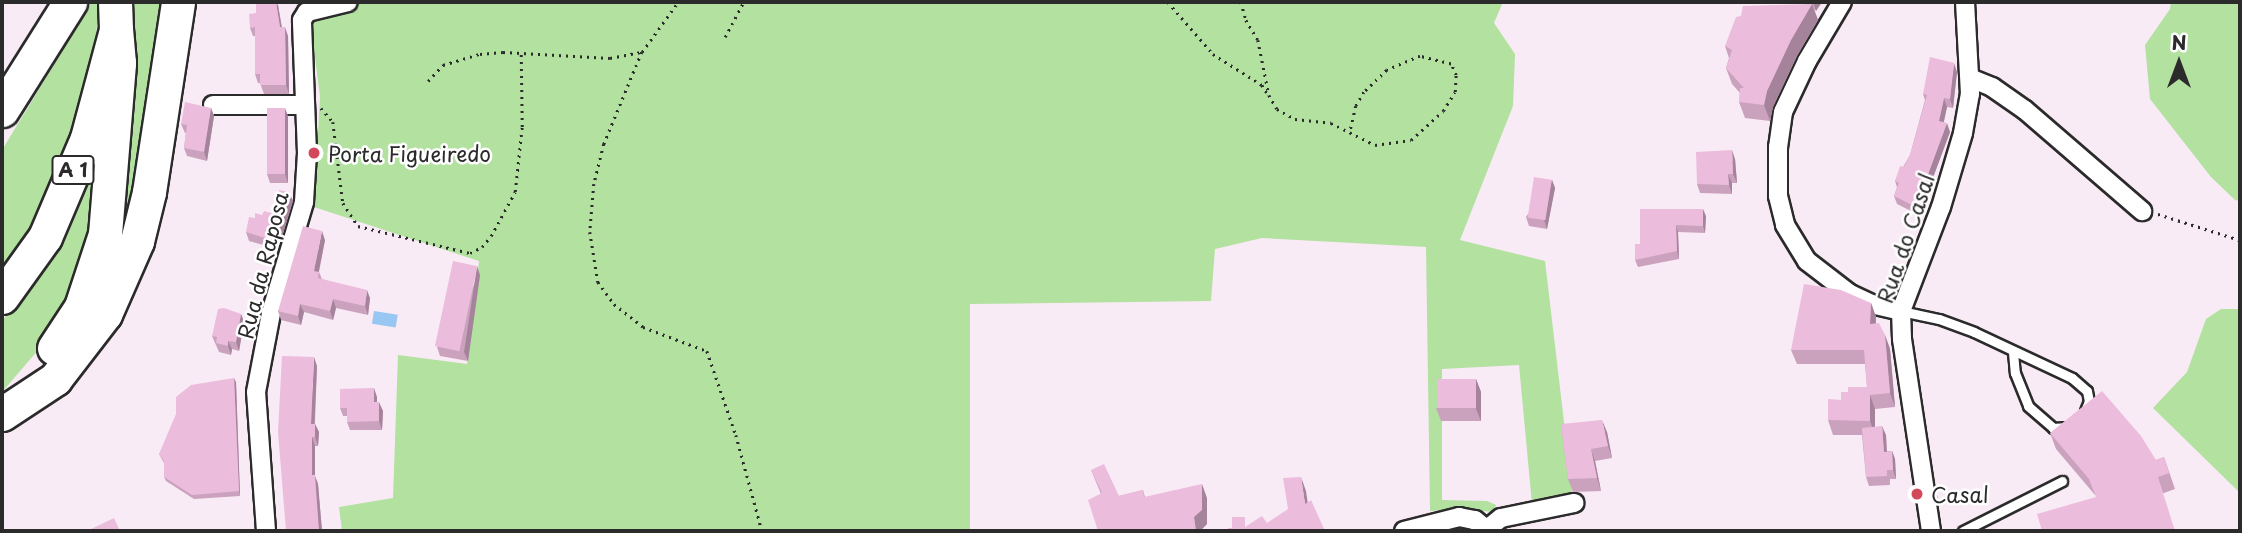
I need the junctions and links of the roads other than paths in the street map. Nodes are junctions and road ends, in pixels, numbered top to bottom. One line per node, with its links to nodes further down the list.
1 (178, 2): 16 (highway)
2 (348, 2): 10 (street, Rua da Raposa)
3 (1842, 2): 14 (street)
4 (1965, 2): 8 (street, Rua do Casal)
5 (61, 3): 7 (highway); 11 (highway)
6 (115, 16): 13 (highway, A 1); 16 (highway)
7 (2, 68)
8 (1970, 78): 12 (street); 14 (street, Rua do Casal)
9 (213, 105): 10 (street)
10 (304, 105): 19 (street, Rua da Raposa)
11 (2, 110)
12 (2141, 211)
13 (2, 297)
14 (1901, 311): 15 (lane); 22 (street, Rua do Casal)
15 (2012, 352): 15 (lane)
16 (2, 412)
17 (2062, 481): 23 (lane)
18 (1574, 503): 21 (street)
19 (266, 531)
20 (1405, 531): 21 (street)
21 (1487, 531)
22 (1931, 531)
23 (1963, 531)

